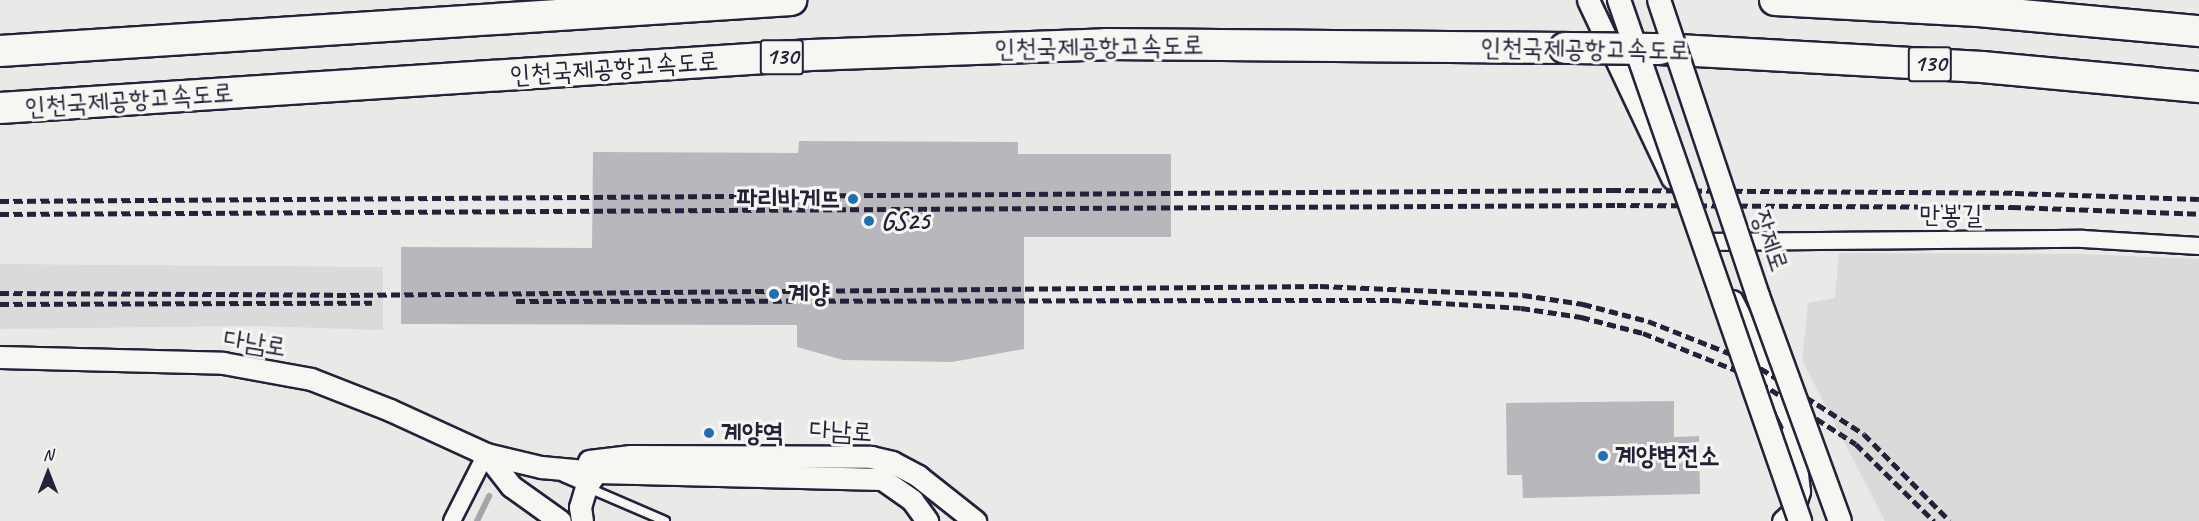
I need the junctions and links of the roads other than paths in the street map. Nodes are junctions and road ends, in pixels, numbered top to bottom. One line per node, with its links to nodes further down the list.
1 (791, 0): 7 (highway, 130)
2 (1588, 0): 10 (street, 장제로)
3 (1619, 0): 26 (main road, bridge)
4 (1659, 0): 27 (main road, 장제로, bridge)
5 (1775, 0): 6 (highway, 130)
6 (2199, 31)
7 (0, 51)
8 (2199, 87): 9 (highway, 인천국제공항고속도로 / 130, bridge)
9 (0, 108)
10 (1702, 242): 11 (street, 만봉길); 13 (street, 장제로)
11 (2199, 246)
12 (0, 357): 14 (street, 다남로)
13 (1789, 417): 25 (street); 27 (street, 장제로)
14 (486, 454): 16 (street, 다남로); 19 (street); 20 (street, 다남로)
15 (631, 456): 16 (street, 다남로); 17 (street); 24 (street, 다남로)
16 (541, 467): 17 (street, 다남로)
17 (591, 479): 18 (lane); 21 (street); 23 (street, 다남로)
18 (661, 519): 22 (lane)
19 (452, 521)
20 (560, 521)
21 (582, 521)
22 (646, 521)
23 (927, 521)
24 (975, 521)
25 (1783, 521)
26 (1800, 521)
27 (1842, 521)

